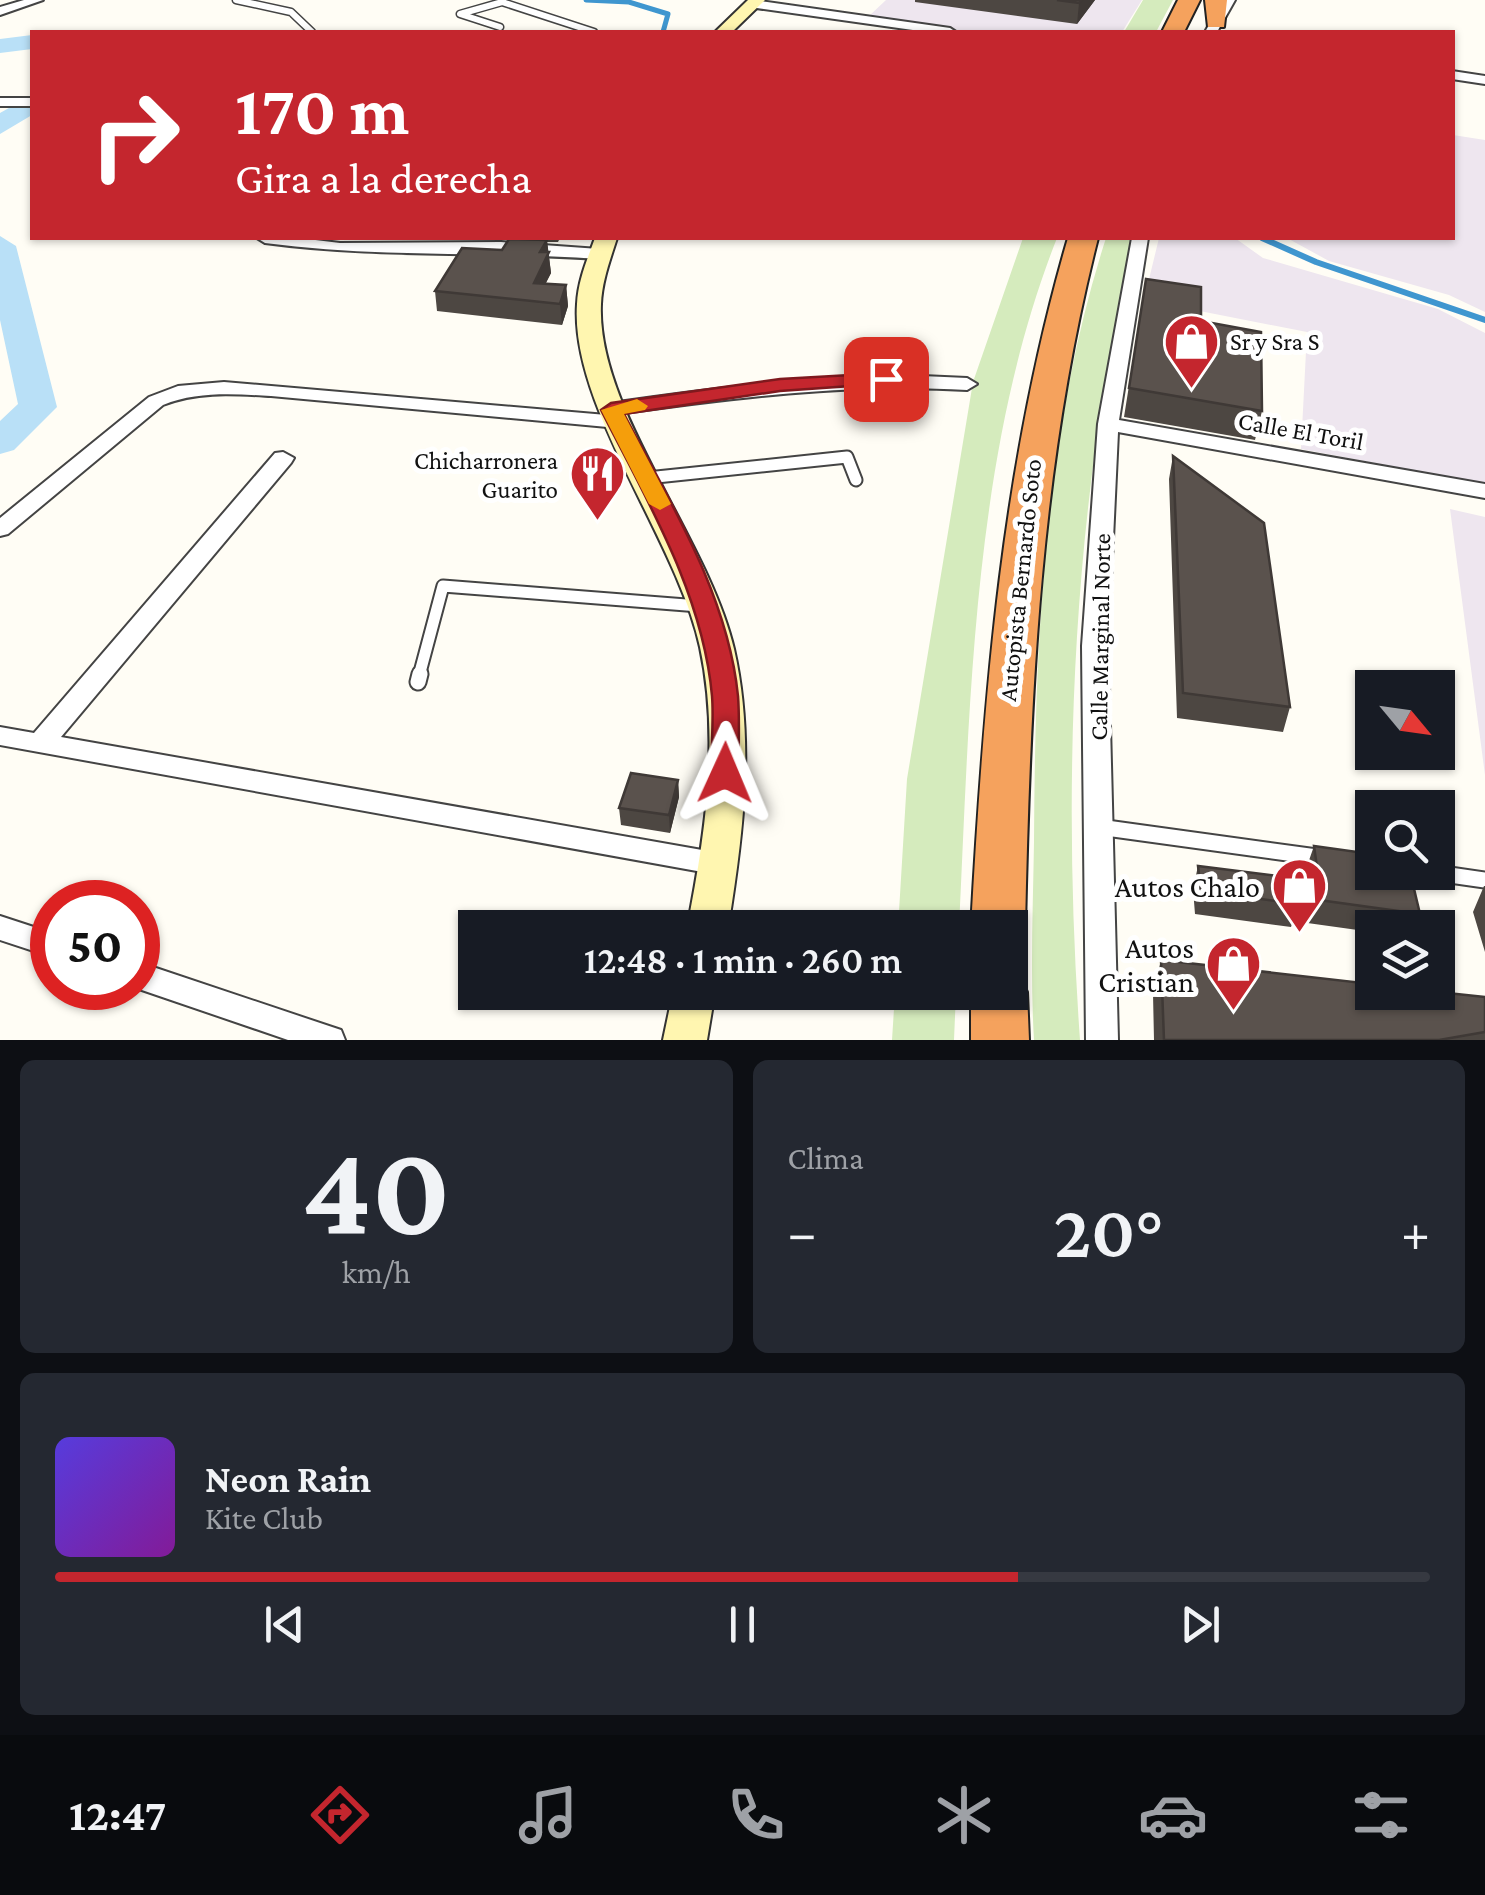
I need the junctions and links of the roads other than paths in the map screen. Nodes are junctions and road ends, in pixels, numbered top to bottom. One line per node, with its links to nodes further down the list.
1 (36, 0): 6 (street)
2 (236, 0): 9 (lane)
3 (1189, 0): 13 (highway)
4 (1229, 0): 7 (street)
5 (755, 2): 11 (main road); 12 (street)
6 (0, 11)
7 (1215, 18)
8 (500, 28): 10 (lane)
9 (311, 30)
10 (588, 30)
11 (725, 30)
12 (937, 30)
13 (1174, 30)
14 (1455, 76): 15 (street)
15 (1485, 80)
16 (280, 240): 21 (street)
17 (484, 240): 21 (street)
18 (1081, 240): 40 (highway, Autopista Bernardo Soto)
19 (1140, 240): 24 (street, Calle Marginal Norte)
20 (602, 246): 21 (street); 23 (main road)
21 (500, 247)
22 (967, 384): 23 (street)
23 (617, 420): 26 (main road); 29 (street)
24 (1108, 424): 28 (street, Calle El Toril); 34 (street, Calle Marginal Norte)
25 (283, 458): 33 (street)
26 (647, 478): 27 (lane); 30 (main road)
27 (856, 480)
28 (1485, 491)
29 (0, 529)
30 (705, 607): 31 (lane); 36 (main road)
31 (418, 682)
32 (0, 736): 33 (street)
33 (40, 744): 36 (street)
34 (1098, 827): 35 (lane); 49 (street, Calle Marginal Norte)
35 (1336, 860)
36 (719, 864): 39 (main road)
37 (1455, 876): 38 (lane)
38 (1485, 880)
39 (710, 910)
40 (999, 910)
41 (0, 928): 42 (street)
42 (30, 938)
43 (160, 982): 46 (street)
44 (691, 1010): 47 (main road)
45 (999, 1010): 48 (highway)
46 (329, 1040)
47 (685, 1040)
48 (1000, 1040)
49 (1102, 1040)

